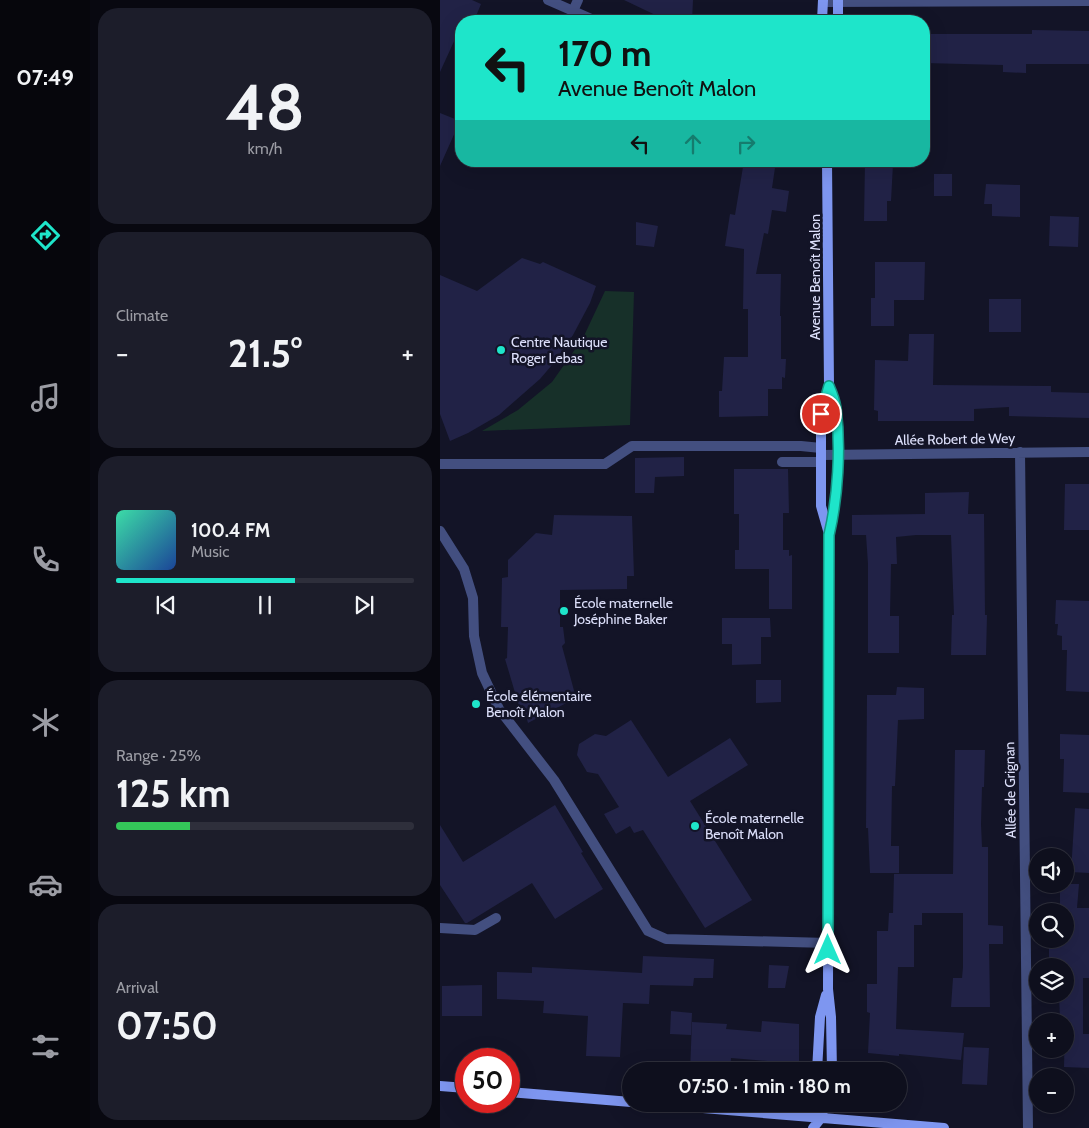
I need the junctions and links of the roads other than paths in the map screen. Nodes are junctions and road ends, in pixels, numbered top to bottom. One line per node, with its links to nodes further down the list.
1 (548, 0): 6 (street)
2 (578, 0): 6 (street)
3 (823, 1): 4 (street); 8 (main road)
4 (838, 1): 5 (street); 9 (main road)
5 (1089, 1)
6 (574, 11): 7 (street)
7 (583, 15)
8 (822, 15)
9 (838, 15)
10 (828, 167): 11 (main road, Avenue Benoît Malon)
11 (829, 386): 14 (main road, Avenue Benoît Malon); 15 (main road, Avenue Benoît Malon)
12 (1020, 452): 13 (street, Allée Robert de Wey); 15 (street, Allée Robert de Wey); 34 (street, Allée de Grignan)
13 (1089, 452)
14 (821, 455): 15 (street, Allée Robert de Wey); 16 (street); 17 (street); 19 (main road, Avenue Benoît Malon)
15 (838, 455): 19 (main road, Avenue Benoît Malon)
16 (782, 462)
17 (440, 464)
18 (440, 531): 22 (street)
19 (829, 535): 22 (main road, Avenue Benoît Malon)
20 (496, 918): 21 (street)
21 (440, 928)
22 (828, 944): 23 (main road, Avenue Benoît Malon)
23 (828, 989): 24 (main road, Avenue Benoît Malon); 25 (main road, Avenue Benoît Malon)
24 (818, 1062)
25 (832, 1062)
26 (440, 1086): 27 (main road)
27 (455, 1087)
28 (520, 1093): 29 (main road)
29 (622, 1101)
30 (724, 1112): 31 (main road)
31 (821, 1123): 32 (main road); 33 (main road)
32 (813, 1128)
33 (944, 1128)
34 (1028, 1128)

